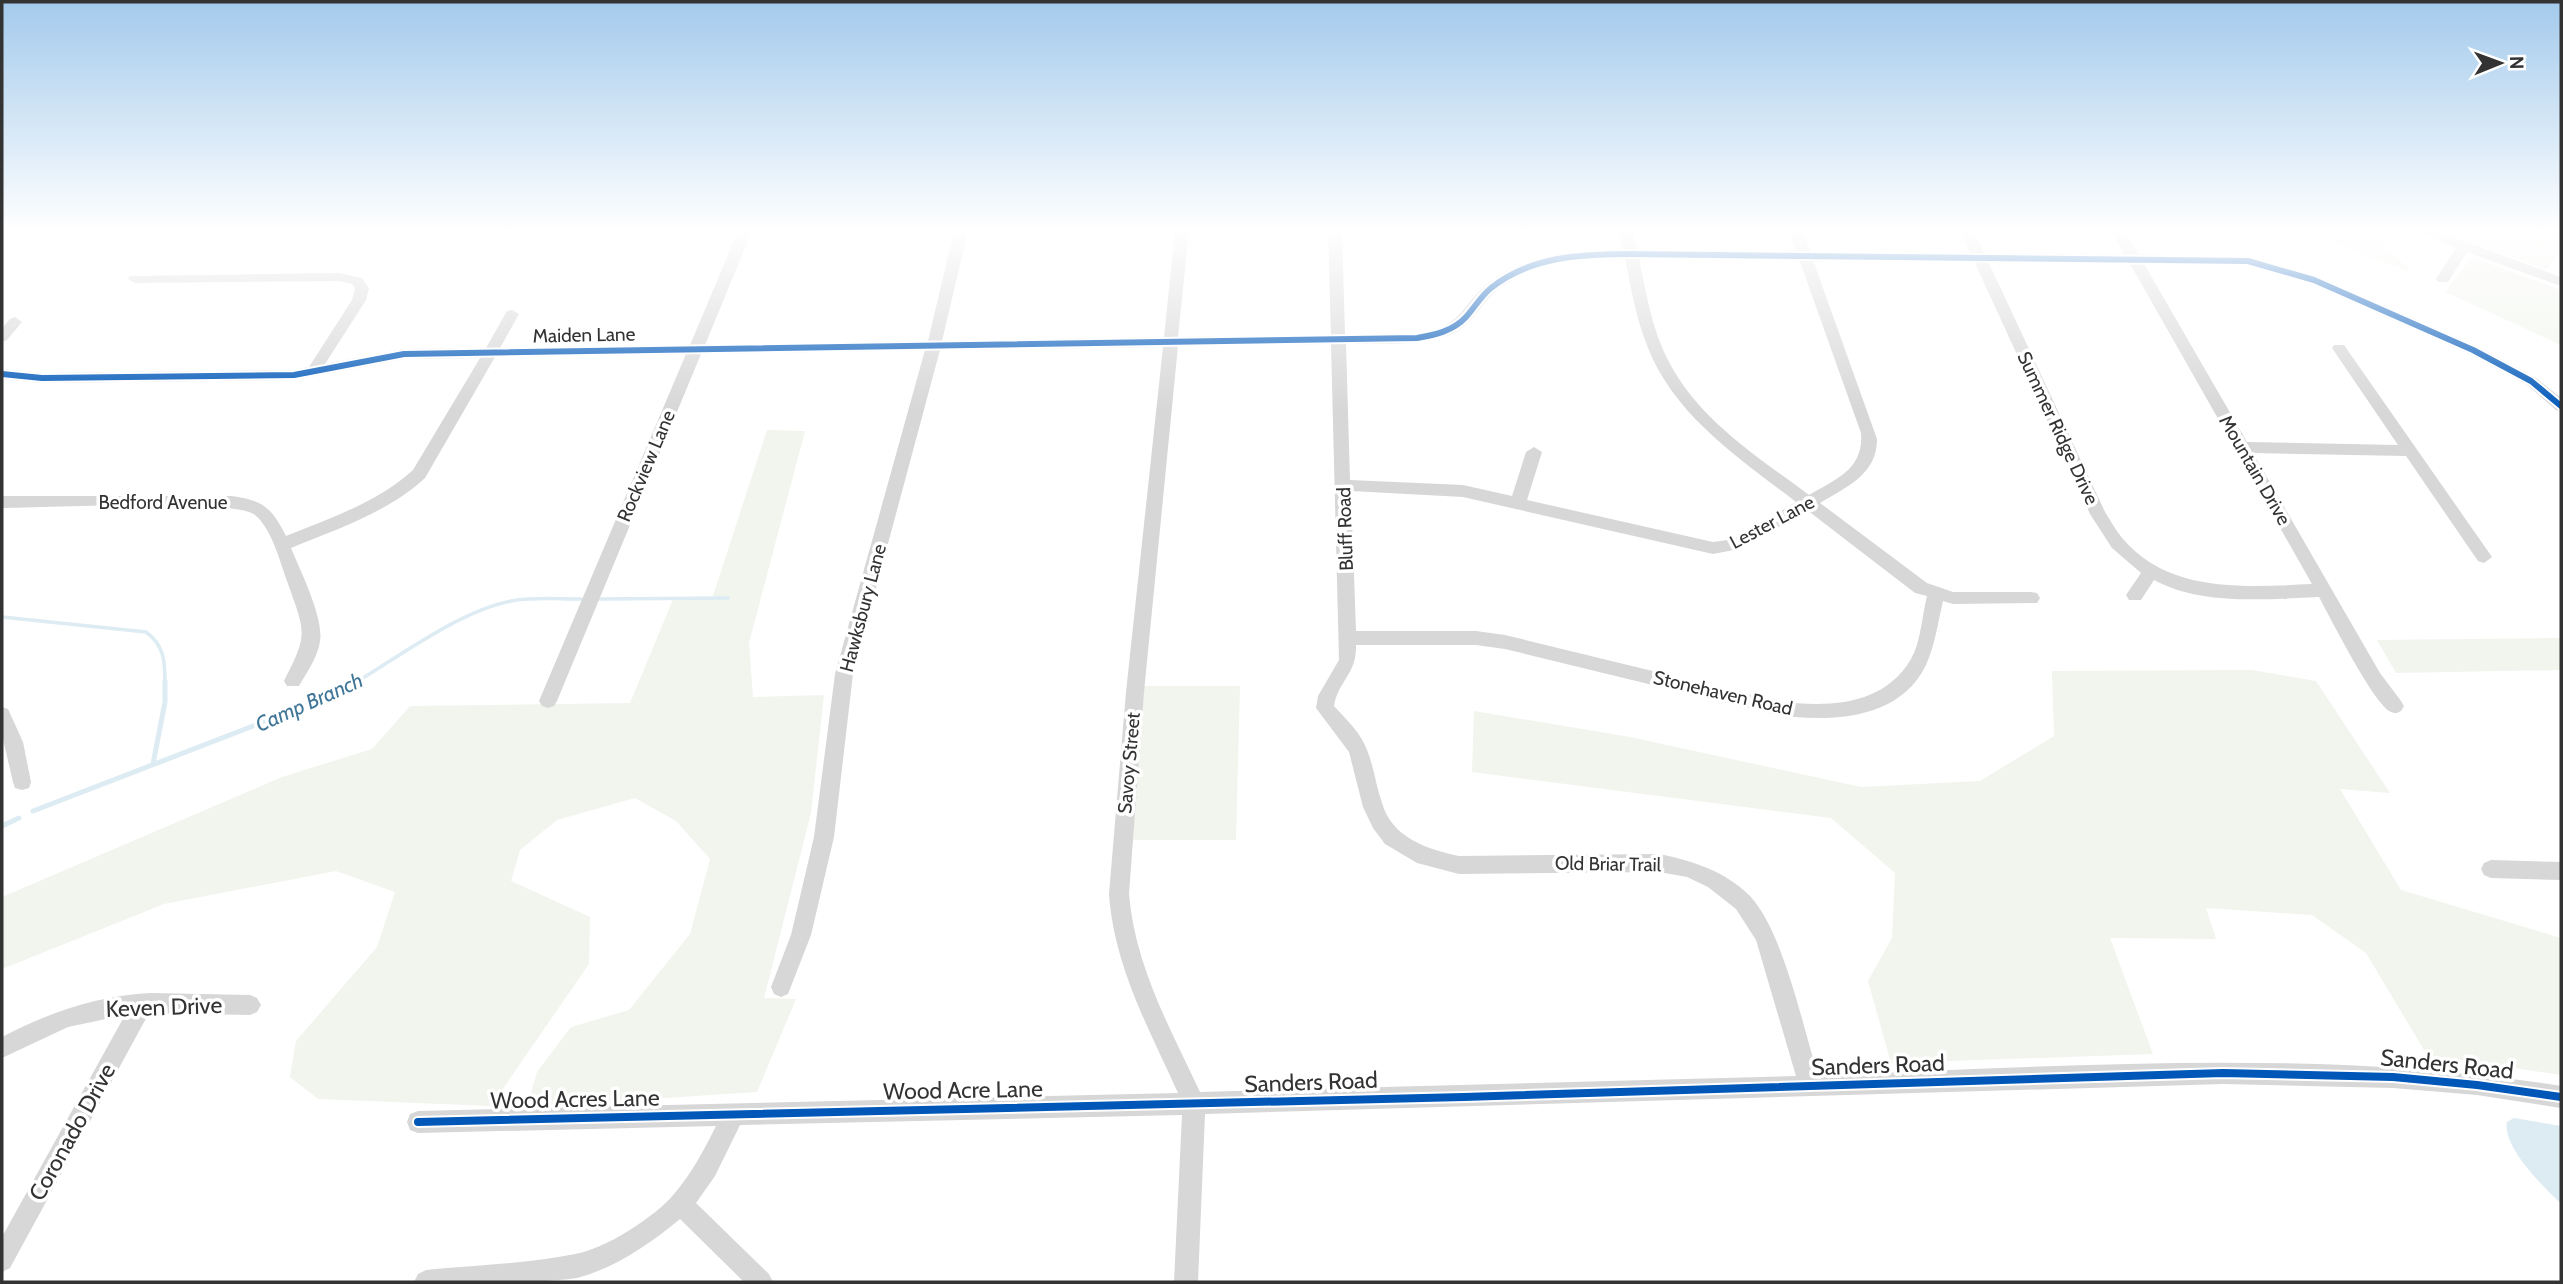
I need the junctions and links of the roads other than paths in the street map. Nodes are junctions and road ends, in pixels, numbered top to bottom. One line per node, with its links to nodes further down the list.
1 (361, 291): 21 (street)
2 (719, 291): 19 (street, Rockview Lane)
3 (947, 291): 17 (street, Hawksbury Lane)
4 (1176, 291): 16 (street, Savoy Street)
5 (1338, 291): 15 (street, Bluff Road)
6 (1487, 291): 15 (street, Maiden Lane)
7 (1640, 291): 29 (street)
8 (1818, 291): 29 (street, Lester Lane)
9 (1995, 291): 33 (street, Summer Ridge Drive)
10 (2151, 291): 24 (street, Mountain Drive)
11 (2337, 291): 23 (street, Maiden Lane)
12 (512, 314): 20 (street)
13 (15, 322): 14 (street)
14 (2, 337)
15 (1340, 338): 16 (street, Maiden Lane); 27 (street, Bluff Road)
16 (1170, 342): 17 (street, Maiden Lane); 53 (street, Savoy Street)
17 (934, 345): 19 (street, Maiden Lane); 47 (street, Hawksbury Lane)
18 (2339, 348): 25 (street)
19 (694, 349): 20 (street, Maiden Lane); 40 (street, Rockview Lane)
20 (491, 352): 21 (street, Maiden Lane); 31 (street)
21 (313, 372): 22 (street, Maiden Lane)
22 (2, 374)
23 (2561, 406)
24 (2241, 447): 25 (street); 34 (street, Mountain Drive)
25 (2410, 451): 32 (street)
26 (1534, 452): 30 (street)
27 (1344, 485): 30 (street, Lester Lane); 38 (street, Bluff Road)
28 (2, 502): 31 (street, Bedford Avenue)
29 (1808, 503): 30 (street, Lester Lane); 35 (street)
30 (1518, 504)
31 (283, 544): 39 (street, Bedford Avenue)
32 (2484, 557)
33 (2151, 571): 34 (street, Summer Ridge Drive); 36 (street)
34 (2323, 590): 41 (street, Mountain Drive)
35 (1936, 594): 37 (street); 38 (street, Stonehaven Road)
36 (2135, 595)
37 (2031, 598)
38 (1348, 638): 44 (street, Bluff Road)
39 (293, 681)
40 (548, 701)
41 (2395, 706)
42 (2, 714): 43 (street)
43 (22, 782)
44 (1373, 807): 51 (street, Old Briar Trail)
45 (2491, 869): 46 (street)
46 (2561, 871)
47 (781, 987)
48 (250, 1004): 49 (street, Keven Drive)
49 (142, 1005): 50 (street, Keven Drive); 57 (street, Coronado Drive)
50 (2, 1048)
51 (1810, 1086): 52 (street, Sanders Road); 53 (street, Sanders Road)
52 (2561, 1097)
53 (1194, 1104): 54 (street, Wood Acre Lane); 61 (street, Savoy Street)
54 (733, 1115): 55 (street, Wood Acres Lane); 56 (street)
55 (418, 1122)
56 (681, 1204): 58 (street); 60 (street)
57 (2, 1260)
58 (471, 1280): 59 (street)
59 (426, 1282)
60 (761, 1282)
61 (1186, 1282)

